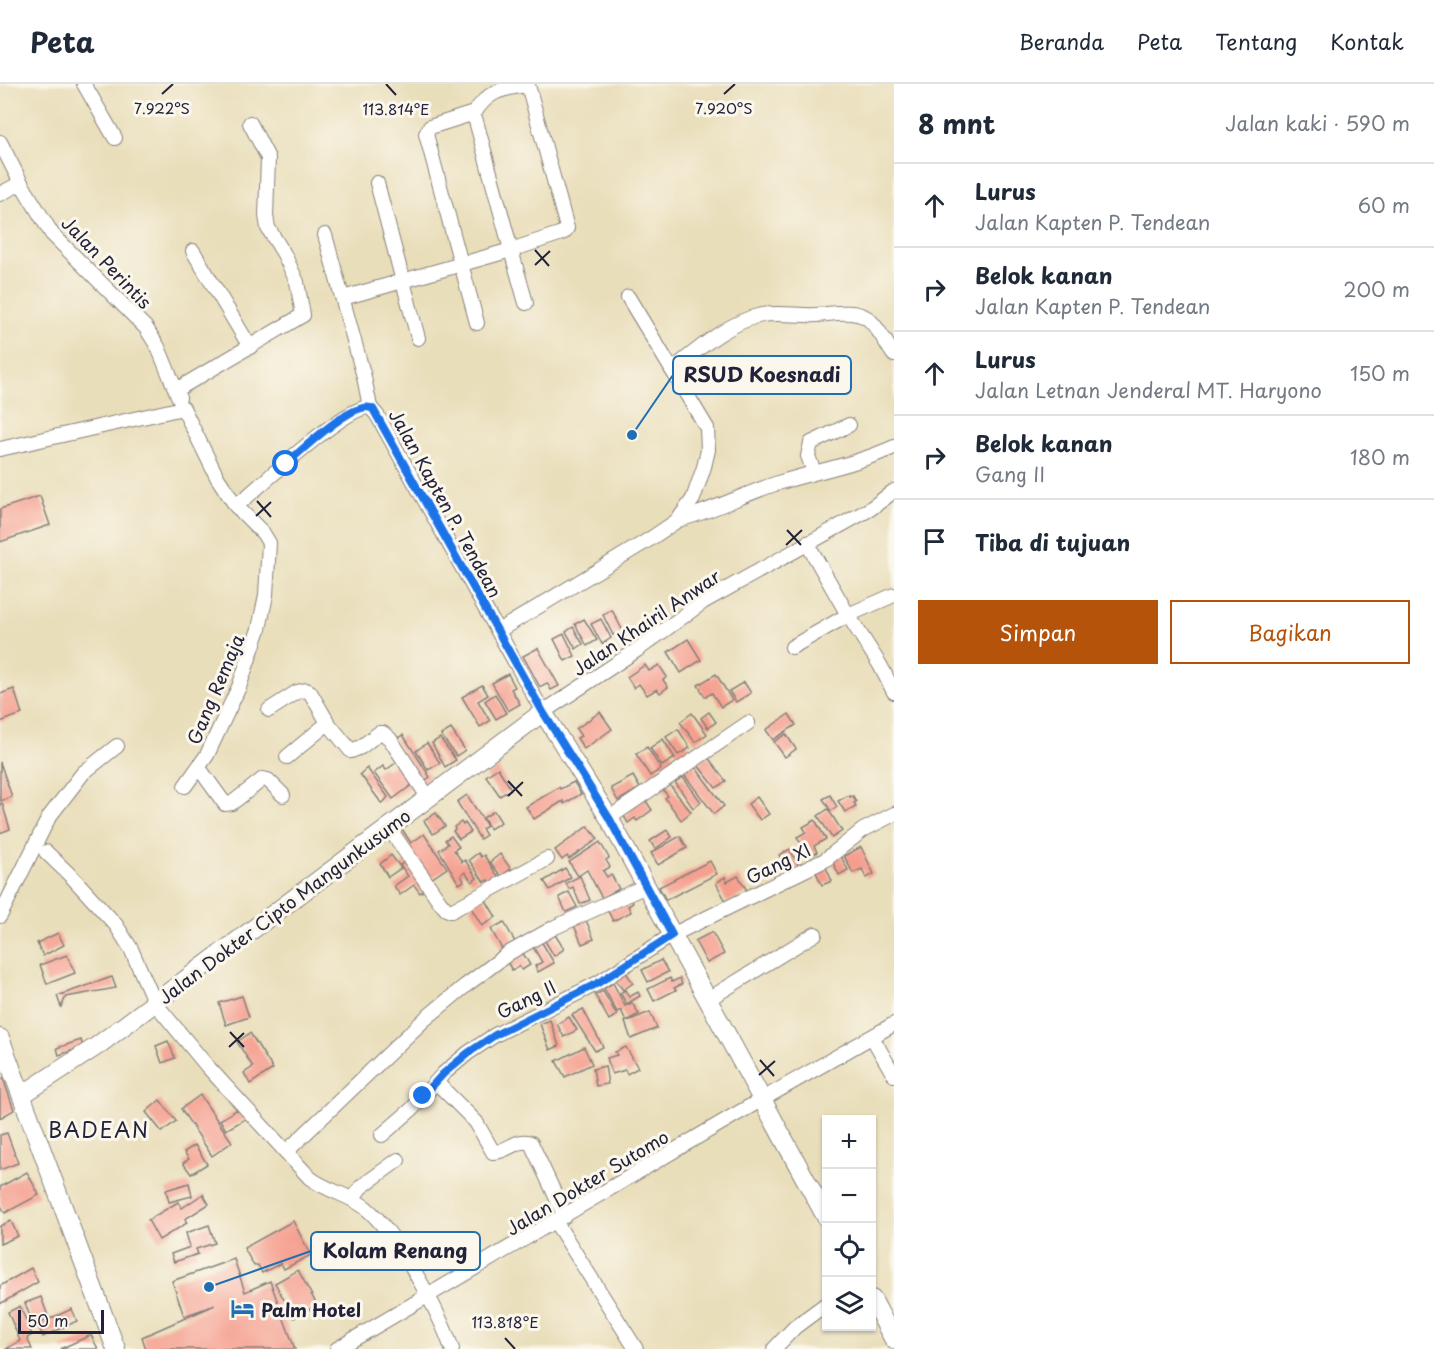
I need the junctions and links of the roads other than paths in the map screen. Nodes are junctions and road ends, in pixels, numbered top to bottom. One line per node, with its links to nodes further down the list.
1 (84, 84): 4 (street)
2 (473, 115): 10 (street); 10 (street); 12 (street)
3 (250, 123): 19 (street)
4 (115, 138)
5 (0, 142): 6 (street, Jalan Perintis)
6 (21, 183): 8 (street); 22 (street, Jalan Perintis)
7 (377, 183): 13 (street)
8 (0, 194)
9 (325, 236): 15 (street)
10 (511, 250): 12 (street); 16 (street)
11 (194, 251): 19 (street)
12 (461, 264): 13 (street); 17 (street)
13 (402, 281): 15 (street); 18 (street)
14 (628, 297): 21 (street)
15 (343, 298): 23 (street)
16 (526, 303)
17 (477, 323)
18 (418, 338)
19 (249, 347): 22 (street)
20 (894, 355): 21 (street)
21 (672, 370): 31 (street)
22 (176, 390): 24 (street, Jalan Perintis)
23 (369, 401): 30 (street, Jalan Kapten P. Tendean); 35 (street, Jalan Kapten P. Tendean)
24 (183, 408): 27 (street); 30 (street)
25 (849, 425): 28 (street)
26 (894, 447): 28 (street)
27 (0, 449)
28 (814, 472): 31 (street)
29 (894, 491): 32 (street, Jalan Khairil Anwar)
30 (236, 506): 44 (street, Gang Remaja)
31 (678, 520): 35 (street)
32 (807, 543): 34 (street); 39 (street, Jalan Khairil Anwar)
33 (894, 595): 34 (street)
34 (848, 615): 36 (street); 37 (street)
35 (498, 631): 39 (street, Jalan Kapten P. Tendean)
36 (792, 647)
37 (894, 692)
38 (268, 710): 40 (street)
39 (543, 712): 47 (main road, Jalan Dokter Cipto Mangunkusumo); 49 (main road)
40 (328, 723): 43 (street); 47 (street)
41 (748, 723): 49 (street)
42 (117, 746): 54 (street)
43 (286, 757)
44 (199, 768): 45 (street, Gang Remaja); 46 (street)
45 (185, 786)
46 (284, 795)
47 (428, 798): 50 (main road, Jalan Dokter Cipto Mangunkusumo)
48 (894, 814): 56 (street, Gang XI)
49 (609, 818): 53 (main road)
50 (389, 828): 52 (street); 58 (main road, Jalan Dokter Cipto Mangunkusumo)
51 (46, 852): 58 (street)
52 (547, 859)
53 (646, 886): 56 (main road); 67 (street)
54 (0, 916)
55 (815, 934): 57 (street)
56 (672, 935): 57 (main road); 63 (street, Gang II)
57 (707, 1000): 65 (main road)
58 (155, 1003): 64 (main road, Jalan Dokter Cipto Mangunkusumo); 67 (street)
59 (894, 1024): 60 (street, Jalan Dokter Sutomo)
60 (872, 1037): 62 (street); 65 (street, Jalan Dokter Sutomo)
61 (2, 1049): 64 (main road)
62 (894, 1075)
63 (436, 1082): 66 (street, Gang II); 71 (street)
64 (22, 1095): 76 (main road)
65 (762, 1100): 70 (main road); 71 (street, Jalan Dokter Sutomo)
66 (382, 1135)
67 (286, 1152): 69 (street)
68 (398, 1160): 69 (street)
69 (352, 1199): 72 (street)
70 (822, 1210)
71 (560, 1219): 72 (street, Jalan Dokter Sutomo); 79 (street)
72 (428, 1296): 77 (street, Jalan Dokter Sutomo); 78 (street)
73 (876, 1306): 75 (main road)
74 (822, 1307): 80 (street)
75 (894, 1340)
76 (116, 1349)
77 (337, 1349)
78 (452, 1349)
79 (636, 1349)
80 (774, 1349)

